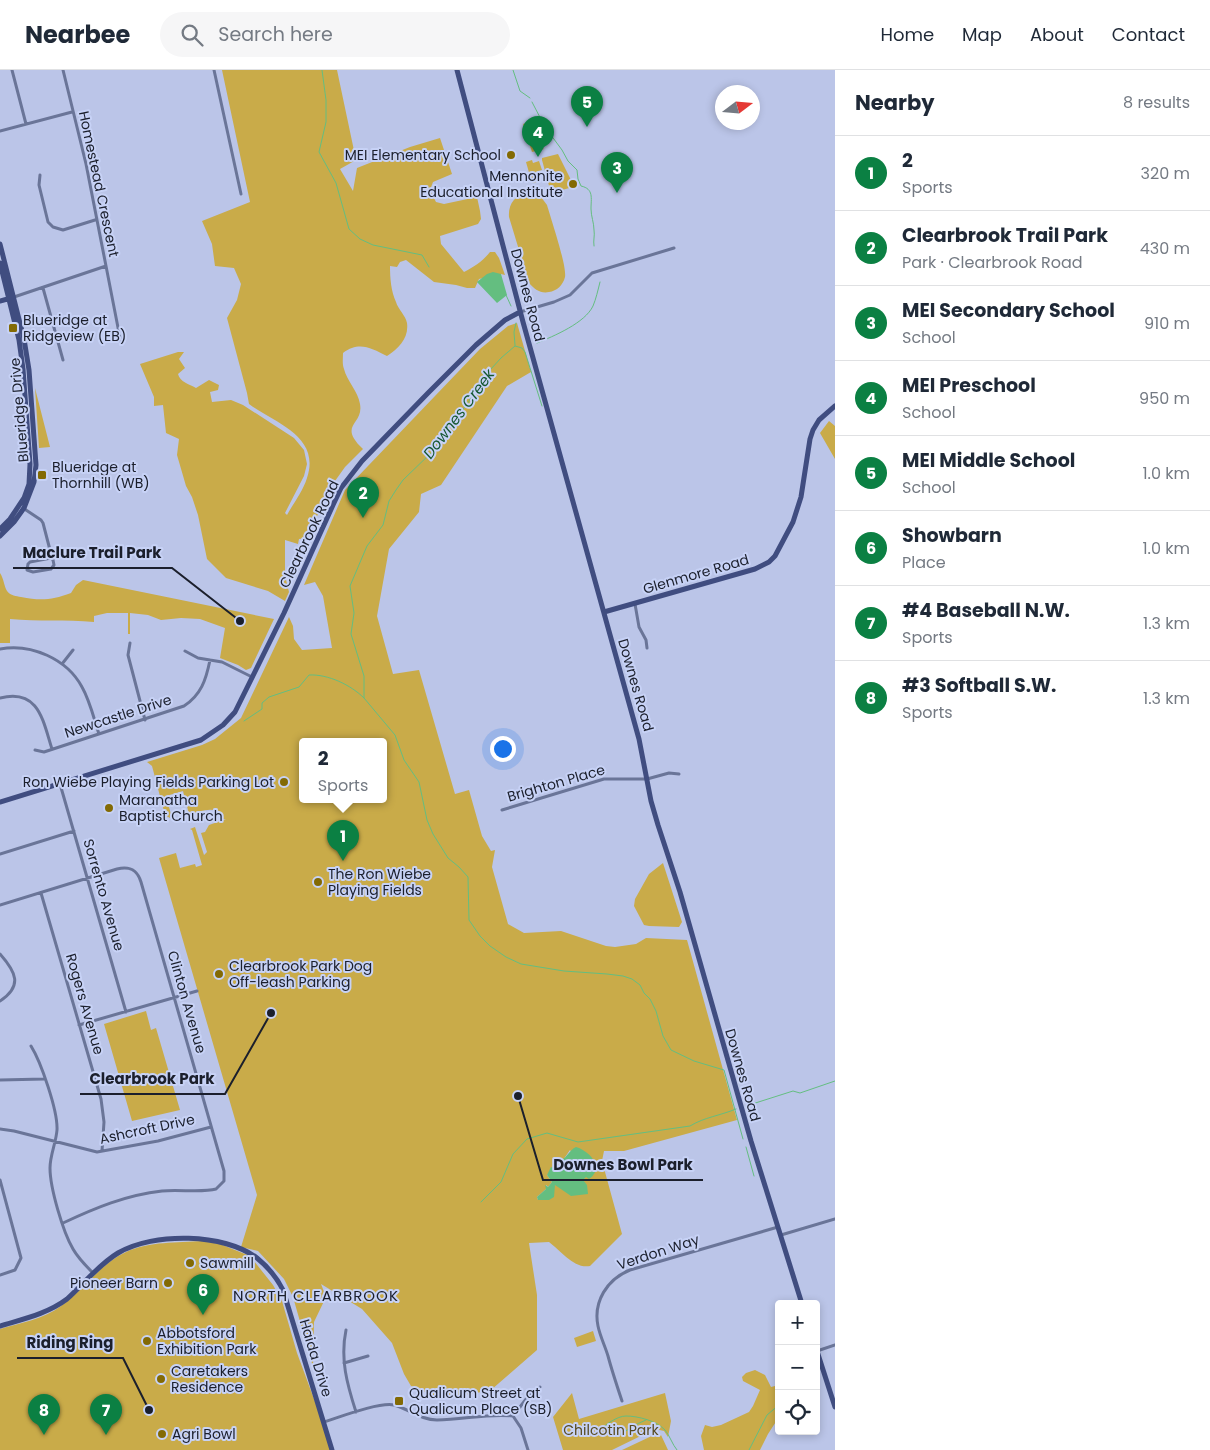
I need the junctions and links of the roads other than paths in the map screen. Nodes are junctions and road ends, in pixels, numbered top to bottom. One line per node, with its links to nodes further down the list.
1 (12, 70): 6 (street)
2 (63, 70): 5 (street, Homestead Crescent)
3 (214, 70): 9 (street)
4 (457, 70): 18 (main road, Downes Road)
5 (72, 112): 6 (street); 10 (street, Homestead Crescent)
6 (26, 124): 7 (street)
7 (0, 131)
8 (40, 175): 10 (street)
9 (242, 194)
10 (96, 220): 14 (street, Homestead Crescent)
11 (0, 244): 16 (main road, Blueridge Drive)
12 (674, 248): 18 (street, Clearbrook Road)
13 (0, 264): 16 (main road, Blueridge Drive)
14 (106, 266): 15 (street, Homestead Crescent); 19 (street)
15 (43, 288): 16 (street, Homestead Crescent); 20 (street)
16 (11, 298): 17 (main road); 22 (main road, Blueridge Drive)
17 (0, 301)
18 (520, 312): 27 (main road, Downes Road); 35 (main road, Clearbrook Road)
19 (121, 343)
20 (63, 360)
21 (835, 406): 26 (main road, Glenmore Road)
22 (22, 507): 23 (main road, Blueridge Drive); 24 (main road, Blueridge Drive); 25 (street)
23 (0, 529)
24 (0, 536)
25 (50, 558): 25 (street)
26 (635, 603): 27 (main road, Glenmore Road); 29 (street)
27 (604, 612): 42 (main road, Downes Road)
28 (130, 643): 37 (street)
29 (647, 648)
30 (0, 649): 34 (street)
31 (73, 650): 34 (street)
32 (185, 651): 33 (street)
33 (210, 660): 35 (street); 37 (street, Newcastle Drive)
34 (62, 664): 38 (street)
35 (252, 677): 43 (main road, Clearbrook Road)
36 (0, 698): 39 (street)
37 (146, 720): 38 (street, Newcastle Drive)
38 (99, 734): 39 (street, Newcastle Drive)
39 (52, 749): 40 (street, Newcastle Drive)
40 (34, 750)
41 (679, 774): 42 (street, Brighton Place)
42 (646, 779): 45 (street, Brighton Place); 67 (main road, Downes Road)
43 (60, 784): 44 (main road, Clearbrook Road); 46 (street, Sorrento Avenue)
44 (0, 802)
45 (502, 810)
46 (74, 831): 47 (street); 48 (street, Sorrento Avenue)
47 (0, 854)
48 (88, 878): 49 (street, Clinton Avenue); 53 (street, Clinton Avenue); 55 (street, Sorrento Avenue)
49 (41, 893): 50 (street, Clinton Avenue); 56 (street, Rogers Avenue)
50 (0, 905)
51 (0, 954): 54 (street)
52 (198, 991): 53 (street)
53 (174, 997): 55 (street); 60 (street, Clinton Avenue)
54 (0, 1001)
55 (126, 1012): 56 (street)
56 (79, 1025): 63 (street, Rogers Avenue)
57 (31, 1046): 58 (street)
58 (44, 1079): 59 (street); 62 (street)
59 (0, 1080)
60 (211, 1127): 63 (street, Ashcroft Drive); 66 (street, Clinton Avenue)
61 (0, 1129): 62 (street, Ashcroft Drive)
62 (54, 1141): 63 (street, Ashcroft Drive); 66 (street)
63 (102, 1152)
64 (0, 1180): 70 (street)
65 (835, 1219): 68 (street)
66 (63, 1223): 69 (street)
67 (778, 1226): 68 (main road, Downes Road); 80 (street, Verdon Way)
68 (781, 1235): 71 (main road, Downes Road)
69 (93, 1274): 72 (main road, Haida Drive); 84 (main road, Haida Drive)
70 (0, 1275)
71 (801, 1300)
72 (0, 1326)
73 (346, 1330): 78 (street)
74 (835, 1346): 75 (street)
75 (820, 1349)
76 (368, 1356): 78 (street)
77 (820, 1360): 81 (main road)
78 (344, 1362): 82 (street)
79 (540, 1387): 83 (street)
80 (622, 1401)
81 (835, 1407)
82 (356, 1412): 83 (street); 84 (street)
83 (514, 1416): 86 (street)
84 (324, 1422): 85 (main road, Haida Drive)
85 (332, 1450)
86 (528, 1450)

